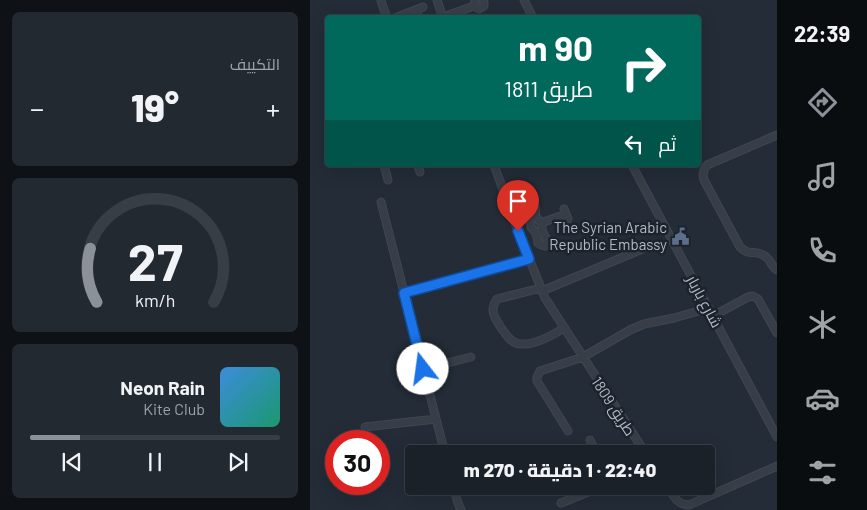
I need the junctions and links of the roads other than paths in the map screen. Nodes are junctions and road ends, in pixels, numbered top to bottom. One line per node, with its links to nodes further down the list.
1 (381, 0): 6 (street)
2 (437, 0): 9 (street)
3 (483, 0): 5 (street)
4 (524, 0): 11 (street)
5 (474, 2): 10 (street)
6 (387, 15)
7 (404, 15): 8 (street)
8 (419, 15)
9 (442, 15)
10 (447, 15)
11 (532, 15)
12 (777, 135): 26 (street)
13 (385, 167): 16 (street)
14 (495, 167): 23 (street, طريق 1809)
15 (633, 167): 29 (street, شارع باربار)
16 (388, 180)
17 (381, 202): 28 (street)
18 (520, 208): 20 (street)
19 (566, 214): 21 (street)
20 (533, 217): 21 (street); 22 (street)
21 (541, 222): 22 (street)
22 (531, 226): 23 (street)
23 (518, 231): 25 (street, طريق 1809)
24 (652, 245): 27 (street)
25 (529, 259): 27 (street, طريق 1809); 28 (street)
26 (777, 270)
27 (541, 289): 31 (street, طريق 1809); 31 (street)
28 (404, 293): 35 (street)
29 (709, 308): 30 (street, شارع باربار); 34 (street)
30 (713, 316): 32 (street); 39 (street, شارع باربار)
31 (564, 328): 34 (street, طريق 1809)
32 (777, 333)
33 (471, 357): 35 (street)
34 (583, 357): 38 (street); 43 (street, طريق 1809)
35 (423, 369): 36 (street)
36 (436, 419): 37 (street); 41 (street)
37 (365, 427)
38 (568, 431)
39 (777, 437)
40 (590, 440): 42 (street)
41 (443, 445)
42 (592, 445)
43 (640, 445)
44 (777, 466): 45 (street)
45 (715, 493)
46 (456, 495): 51 (street)
47 (581, 495): 50 (street)
48 (674, 495): 49 (street)
49 (712, 495)
50 (561, 503)
51 (461, 510)

